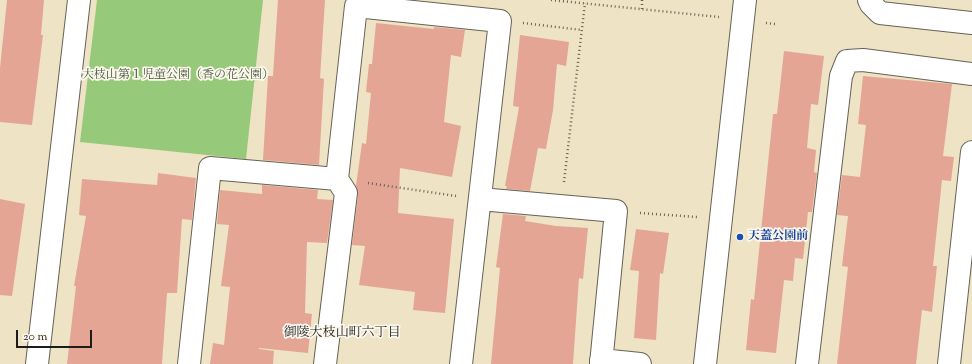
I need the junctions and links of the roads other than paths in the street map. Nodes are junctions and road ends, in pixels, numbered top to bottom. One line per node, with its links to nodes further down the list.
1 (79, 0): 10 (street)
2 (869, 0): 4 (street)
3 (744, 10): 15 (street)
4 (972, 23)
5 (972, 74): 16 (street)
6 (972, 152): 17 (street)
7 (338, 179): 8 (street); 11 (street); 12 (street)
8 (480, 199): 9 (street); 13 (street)
9 (601, 362): 14 (street)
10 (37, 364)
11 (189, 364)
12 (325, 364)
13 (462, 364)
14 (640, 364)
15 (705, 364)
16 (806, 364)
17 (949, 364)

